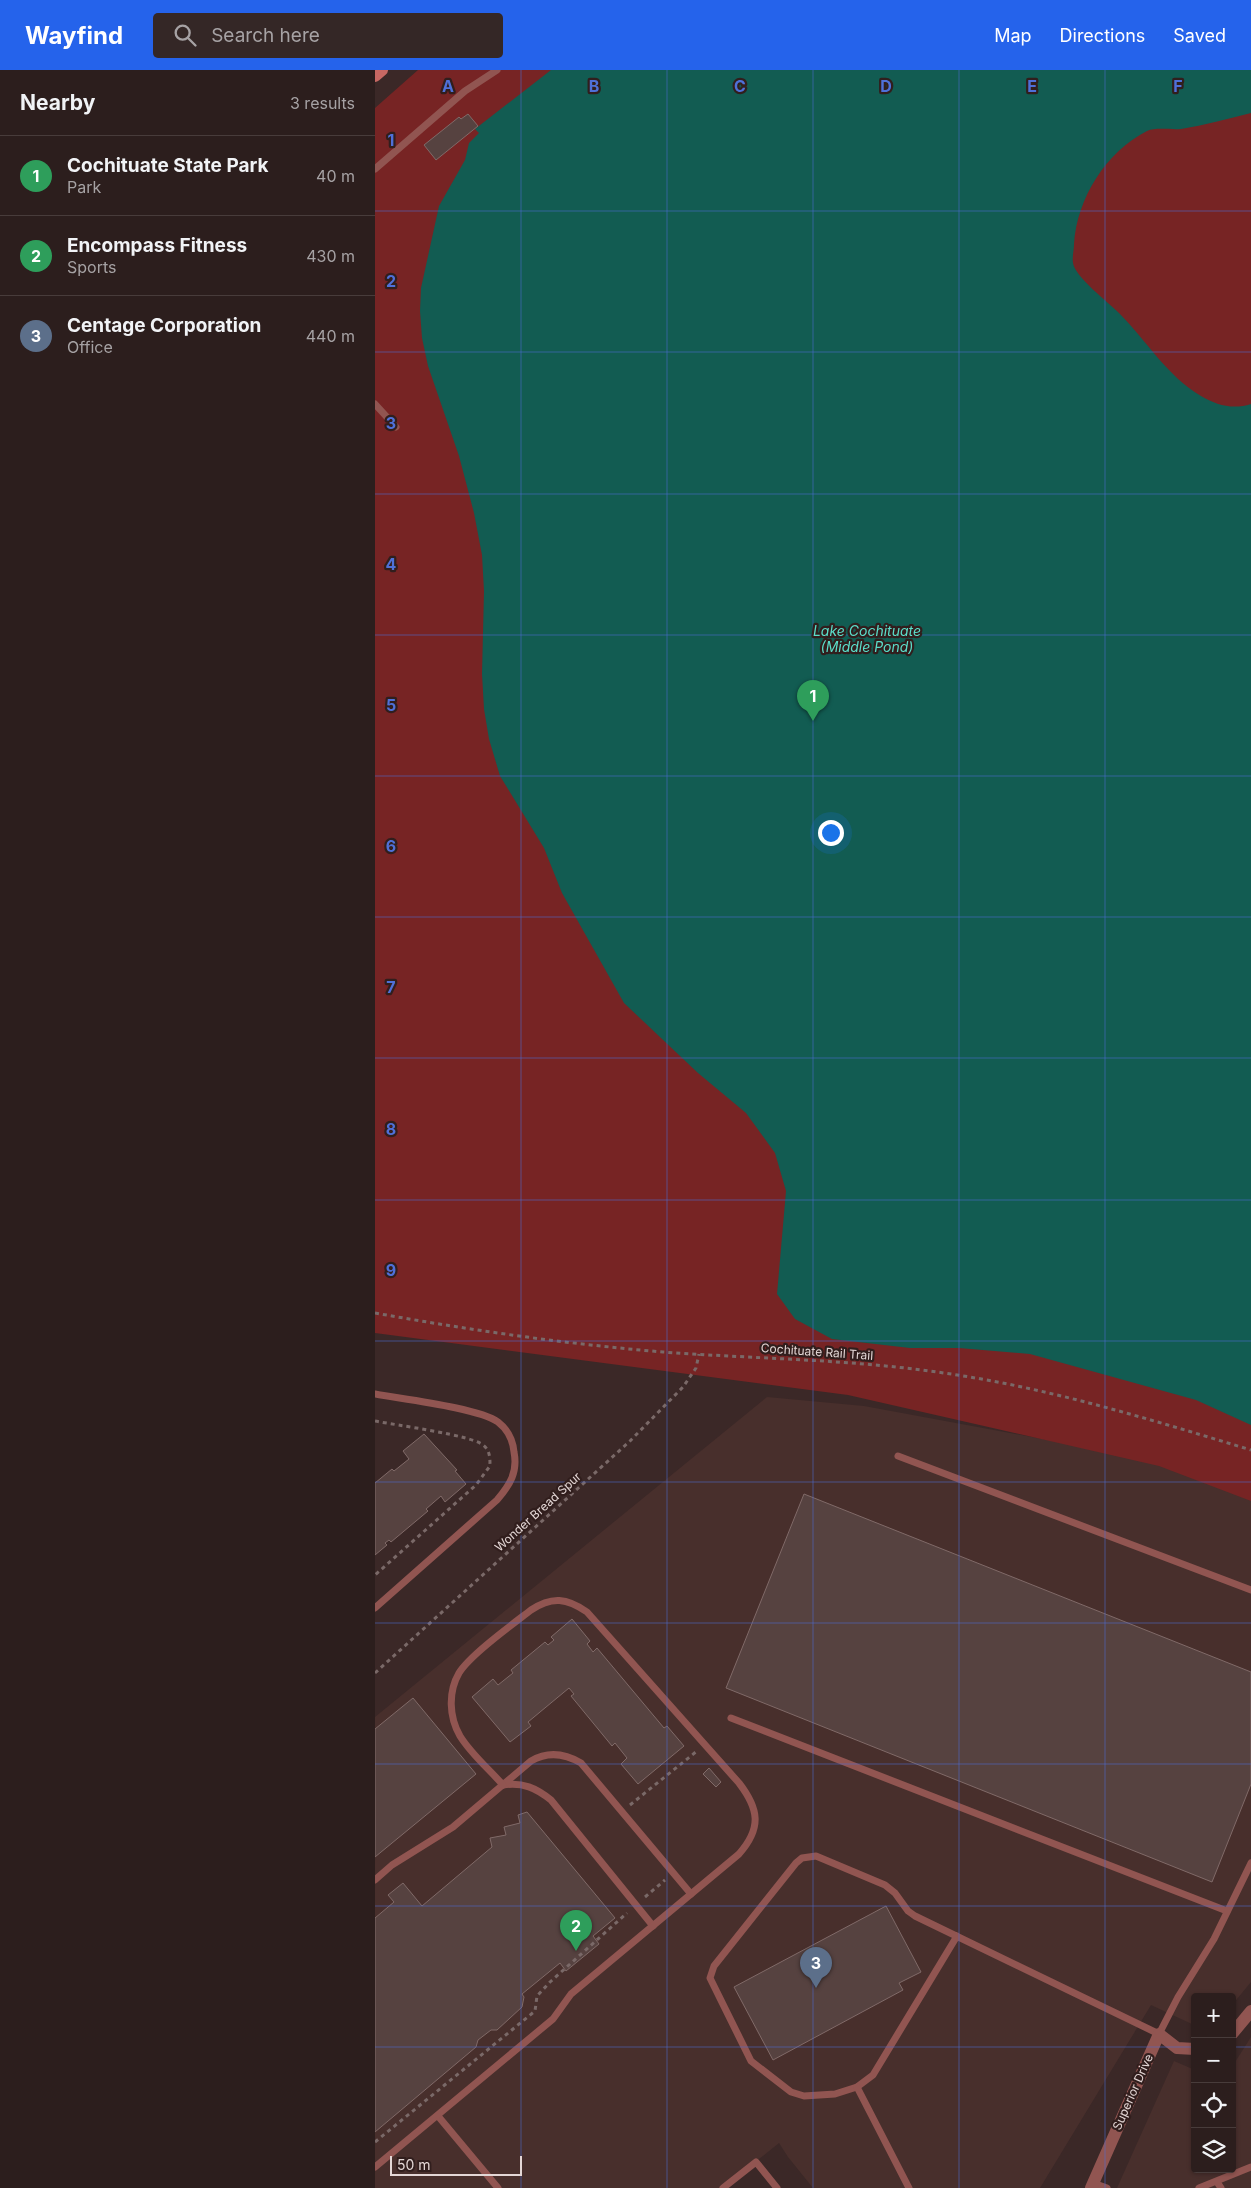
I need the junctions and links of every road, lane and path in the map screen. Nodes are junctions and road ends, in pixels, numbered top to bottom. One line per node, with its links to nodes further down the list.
1 (381, 70): 3 (main road)
2 (497, 70): 4 (lane)
3 (375, 76)
4 (375, 169)
5 (375, 404): 6 (lane)
6 (396, 427)
7 (375, 1314): 8 (path, Cochituate Rail Trail)
8 (699, 1354): 11 (path, Cochituate Rail Trail); 16 (path, Wonder Bread Spur)
9 (375, 1394): 15 (lane)
10 (375, 1421): 13 (path)
11 (1251, 1450)
12 (897, 1456): 14 (lane)
13 (375, 1575)
14 (1251, 1590)
15 (375, 1608)
16 (375, 1673)
17 (731, 1718): 26 (lane)
18 (705, 1745): 19 (lane); 20 (path); 24 (lane)
19 (503, 1785): 22 (lane); 23 (lane); 25 (lane)
20 (636, 1813)
21 (1251, 1863): 26 (lane)
22 (673, 1872): 24 (lane); 25 (path)
23 (375, 1880)
24 (691, 1894): 27 (lane)
25 (636, 1905): 27 (lane); 35 (path)
26 (1227, 1911): 31 (lane)
27 (653, 1926): 34 (lane)
28 (957, 1936): 31 (lane); 33 (lane); 33 (lane)
29 (1251, 2011): 30 (street)
30 (1236, 2029)
31 (1159, 2034): 32 (street); 38 (street, Superior Drive)
32 (1191, 2049)
33 (857, 2087): 43 (lane)
34 (438, 2116): 36 (lane); 40 (lane)
35 (375, 2142)
36 (375, 2166)
37 (1251, 2167): 39 (lane)
38 (1092, 2186): 44 (lane)
39 (1217, 2186): 45 (lane)
40 (497, 2188)
41 (723, 2188): 42 (lane)
42 (777, 2188)
43 (909, 2188)
44 (1107, 2188)
45 (1199, 2188)

